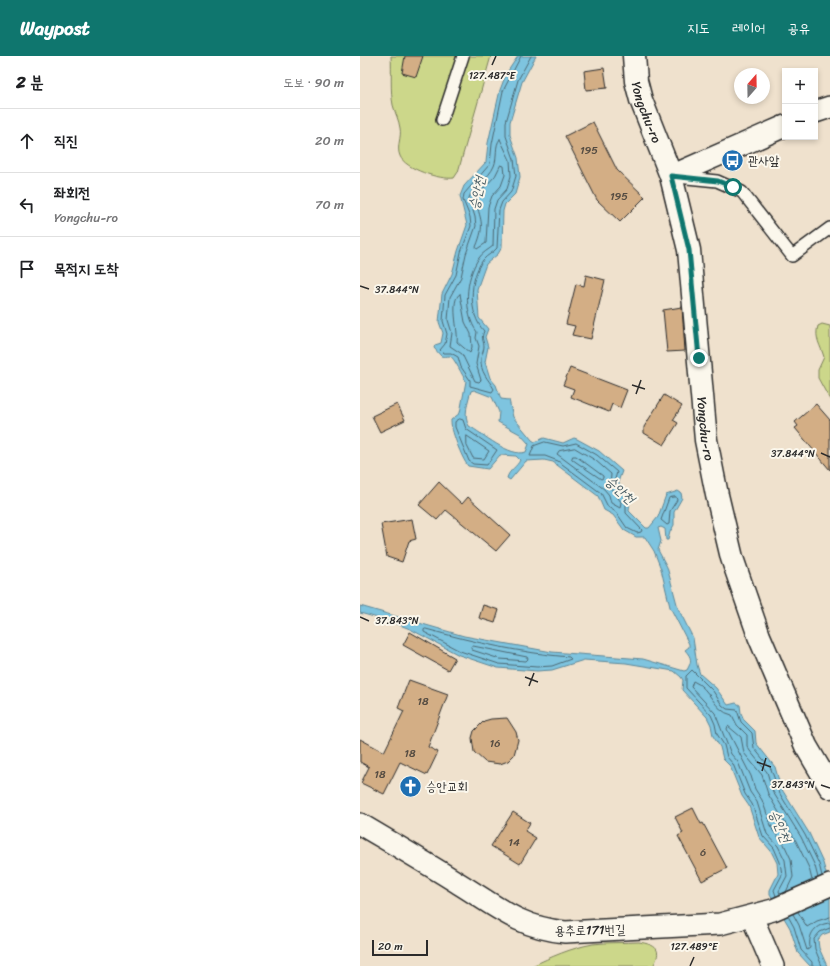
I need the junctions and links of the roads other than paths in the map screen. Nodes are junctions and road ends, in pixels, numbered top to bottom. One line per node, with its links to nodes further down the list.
1 (463, 56): 5 (lane)
2 (634, 56): 7 (street, Yongchu-ro)
3 (830, 107): 4 (street)
4 (818, 111)
5 (442, 120)
6 (782, 127): 7 (street)
7 (671, 176): 8 (lane); 9 (street, Yongchu-ro)
8 (830, 228)
9 (830, 788)
10 (360, 824): 12 (street, 용추로171번길)
11 (830, 885): 12 (street, 용추로171번길)
12 (752, 917): 13 (street)
13 (773, 966)

